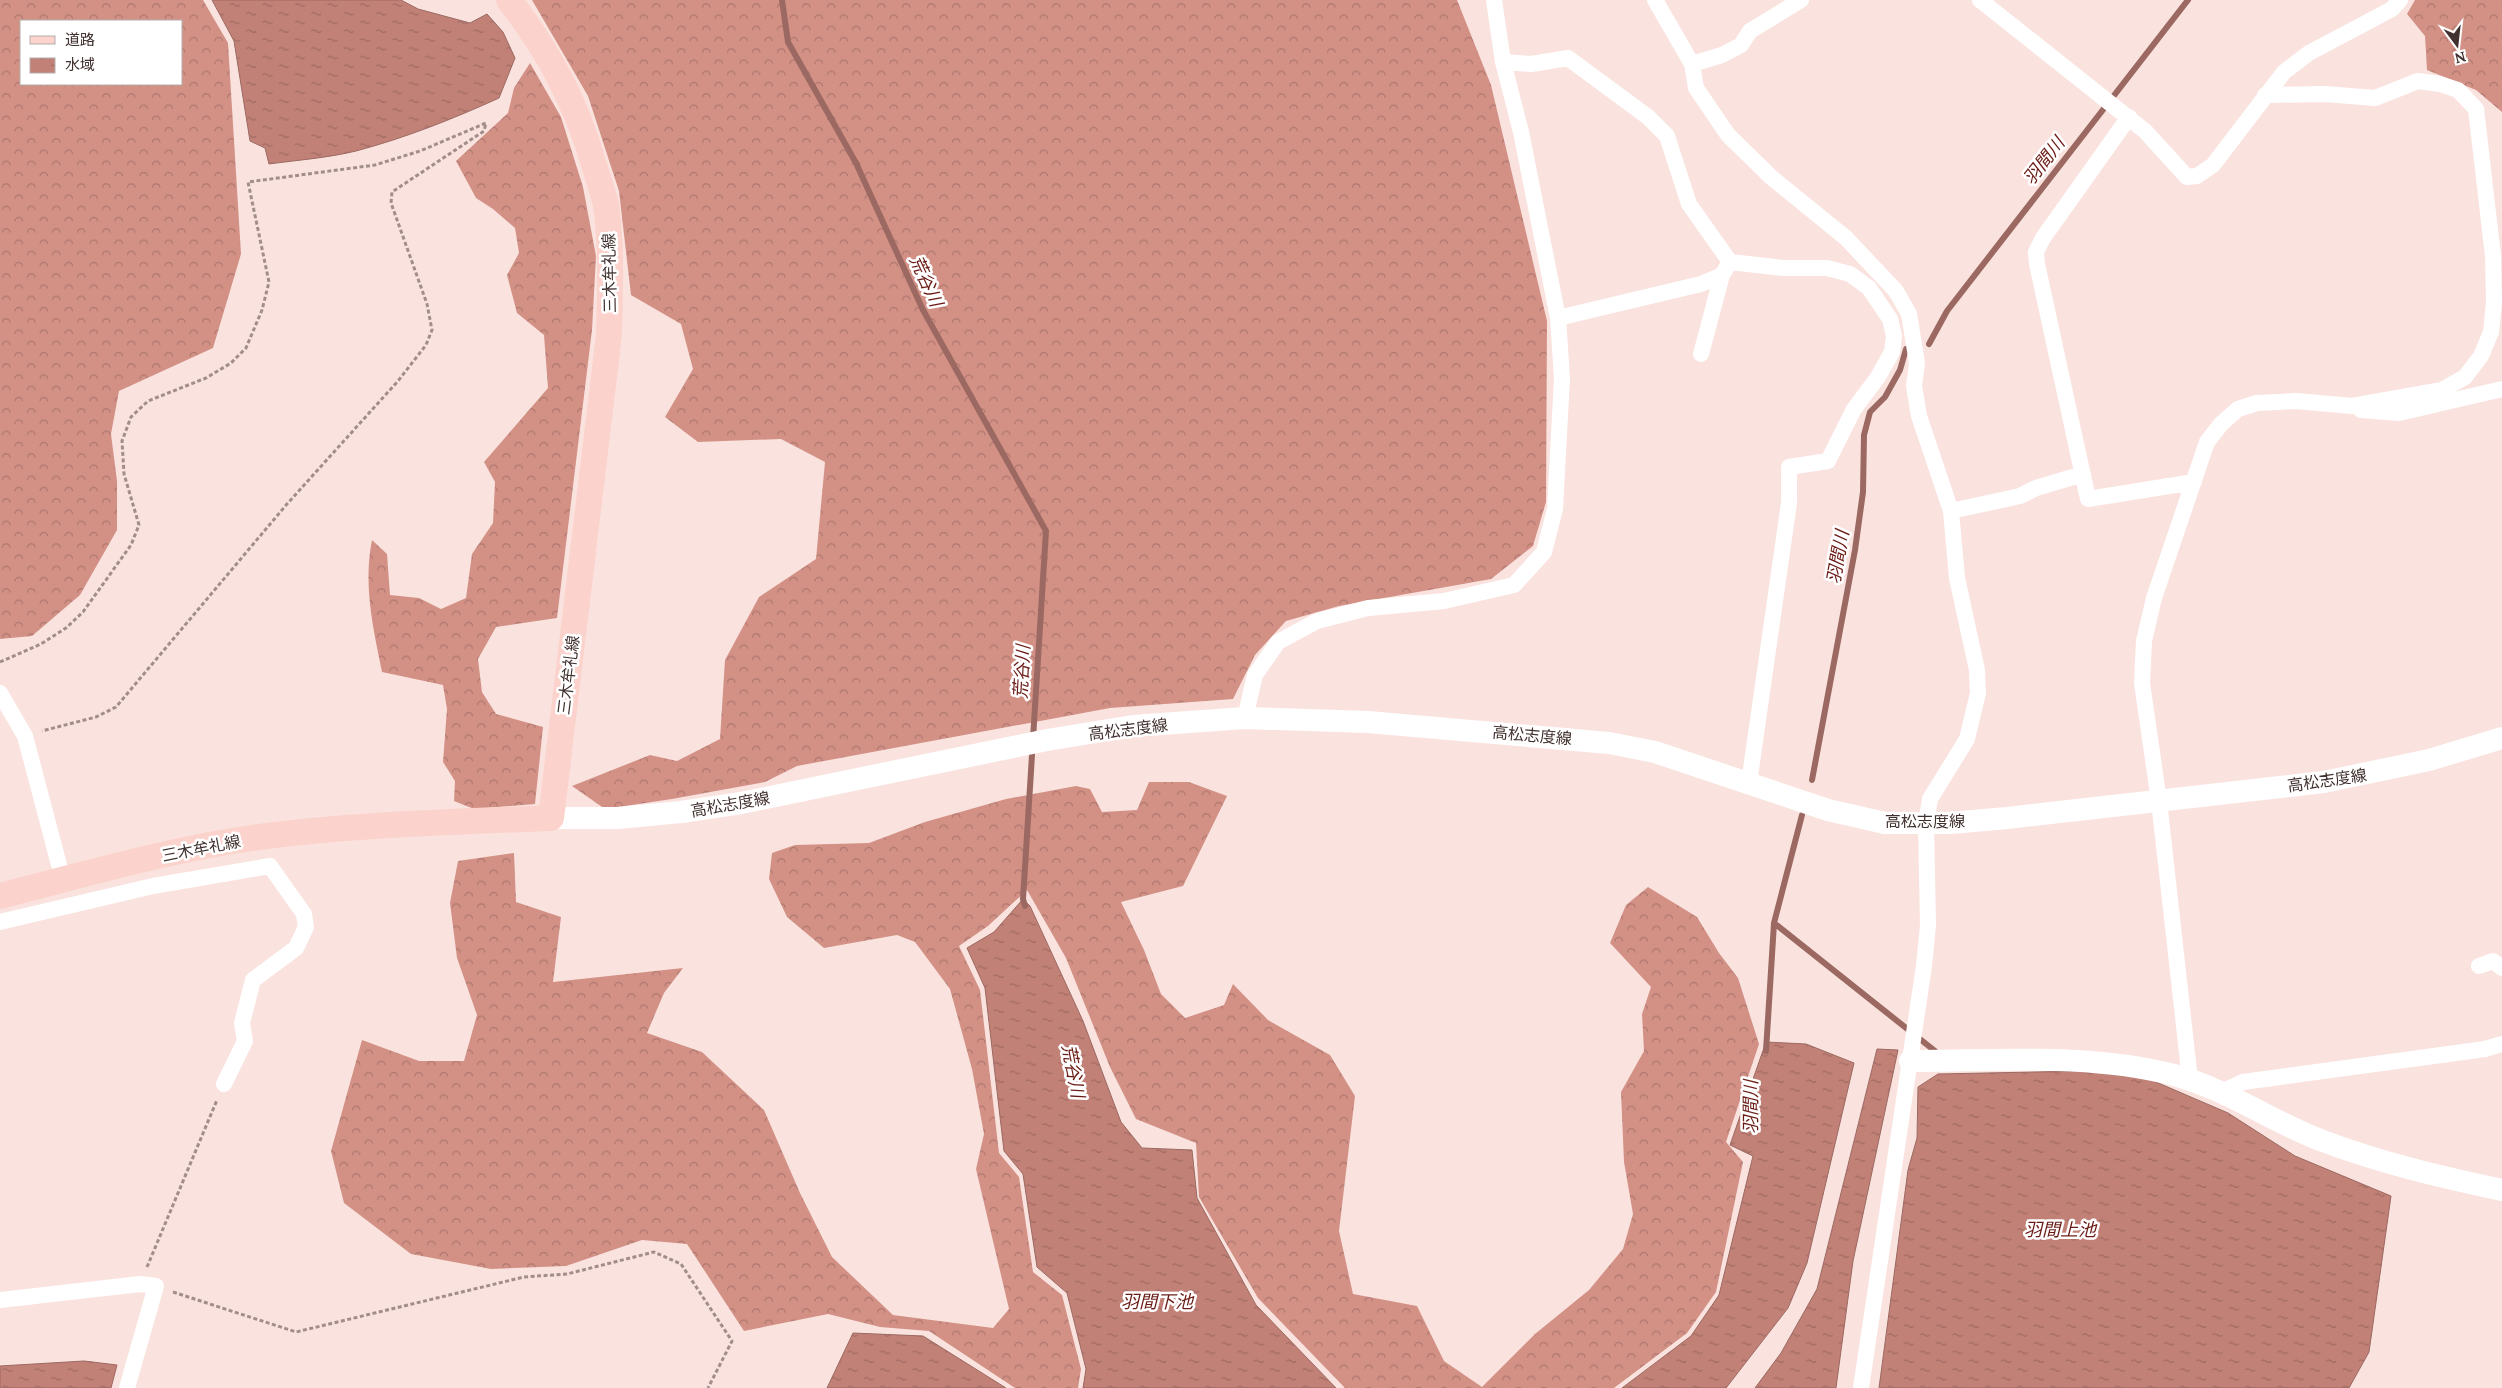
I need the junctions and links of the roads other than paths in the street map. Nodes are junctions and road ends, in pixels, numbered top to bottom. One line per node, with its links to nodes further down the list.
1 (509, 0): 27 (main road, 三木牟礼線)
2 (1494, 0): 7 (street)
3 (1655, 0): 8 (street)
4 (1801, 0): 8 (street)
5 (1980, 0): 10 (street)
6 (2400, 0): 9 (street)
7 (1503, 62): 12 (street); 13 (street)
8 (1692, 64): 14 (street)
9 (2265, 95): 10 (street); 11 (street)
10 (2128, 117): 19 (street)
11 (2498, 250): 18 (street)
12 (1726, 268): 13 (street); 15 (street); 16 (street)
13 (1558, 318): 23 (street)
14 (1914, 333): 15 (street); 21 (street)
15 (1894, 336): 25 (street)
16 (1701, 354)
17 (2502, 389): 18 (street)
18 (2352, 406): 20 (street)
19 (2083, 474): 20 (street); 21 (street)
20 (2194, 482): 26 (street)
21 (1951, 511): 28 (street)
22 (0, 693): 29 (street)
23 (1245, 718): 25 (main road, 高松志度線); 27 (main road, 高松志度線)
24 (2502, 738): 26 (main road, 高松志度線)
25 (1749, 783): 28 (main road, 高松志度線)
26 (2159, 801): 28 (main road, 高松志度線); 36 (street)
27 (551, 818): 29 (main road, 三木牟礼線)
28 (1926, 824): 35 (street)
29 (63, 880): 30 (main road, 三木牟礼線)
30 (0, 896)
31 (0, 922): 37 (street)
32 (2479, 966): 33 (street)
33 (2502, 968)
34 (2502, 1044): 38 (street)
35 (1910, 1061): 36 (main road); 42 (street)
36 (2190, 1080): 38 (main road)
37 (224, 1084)
38 (2221, 1092): 39 (main road)
39 (2502, 1190)
40 (0, 1300): 41 (street)
41 (127, 1388)
42 (1861, 1388)

